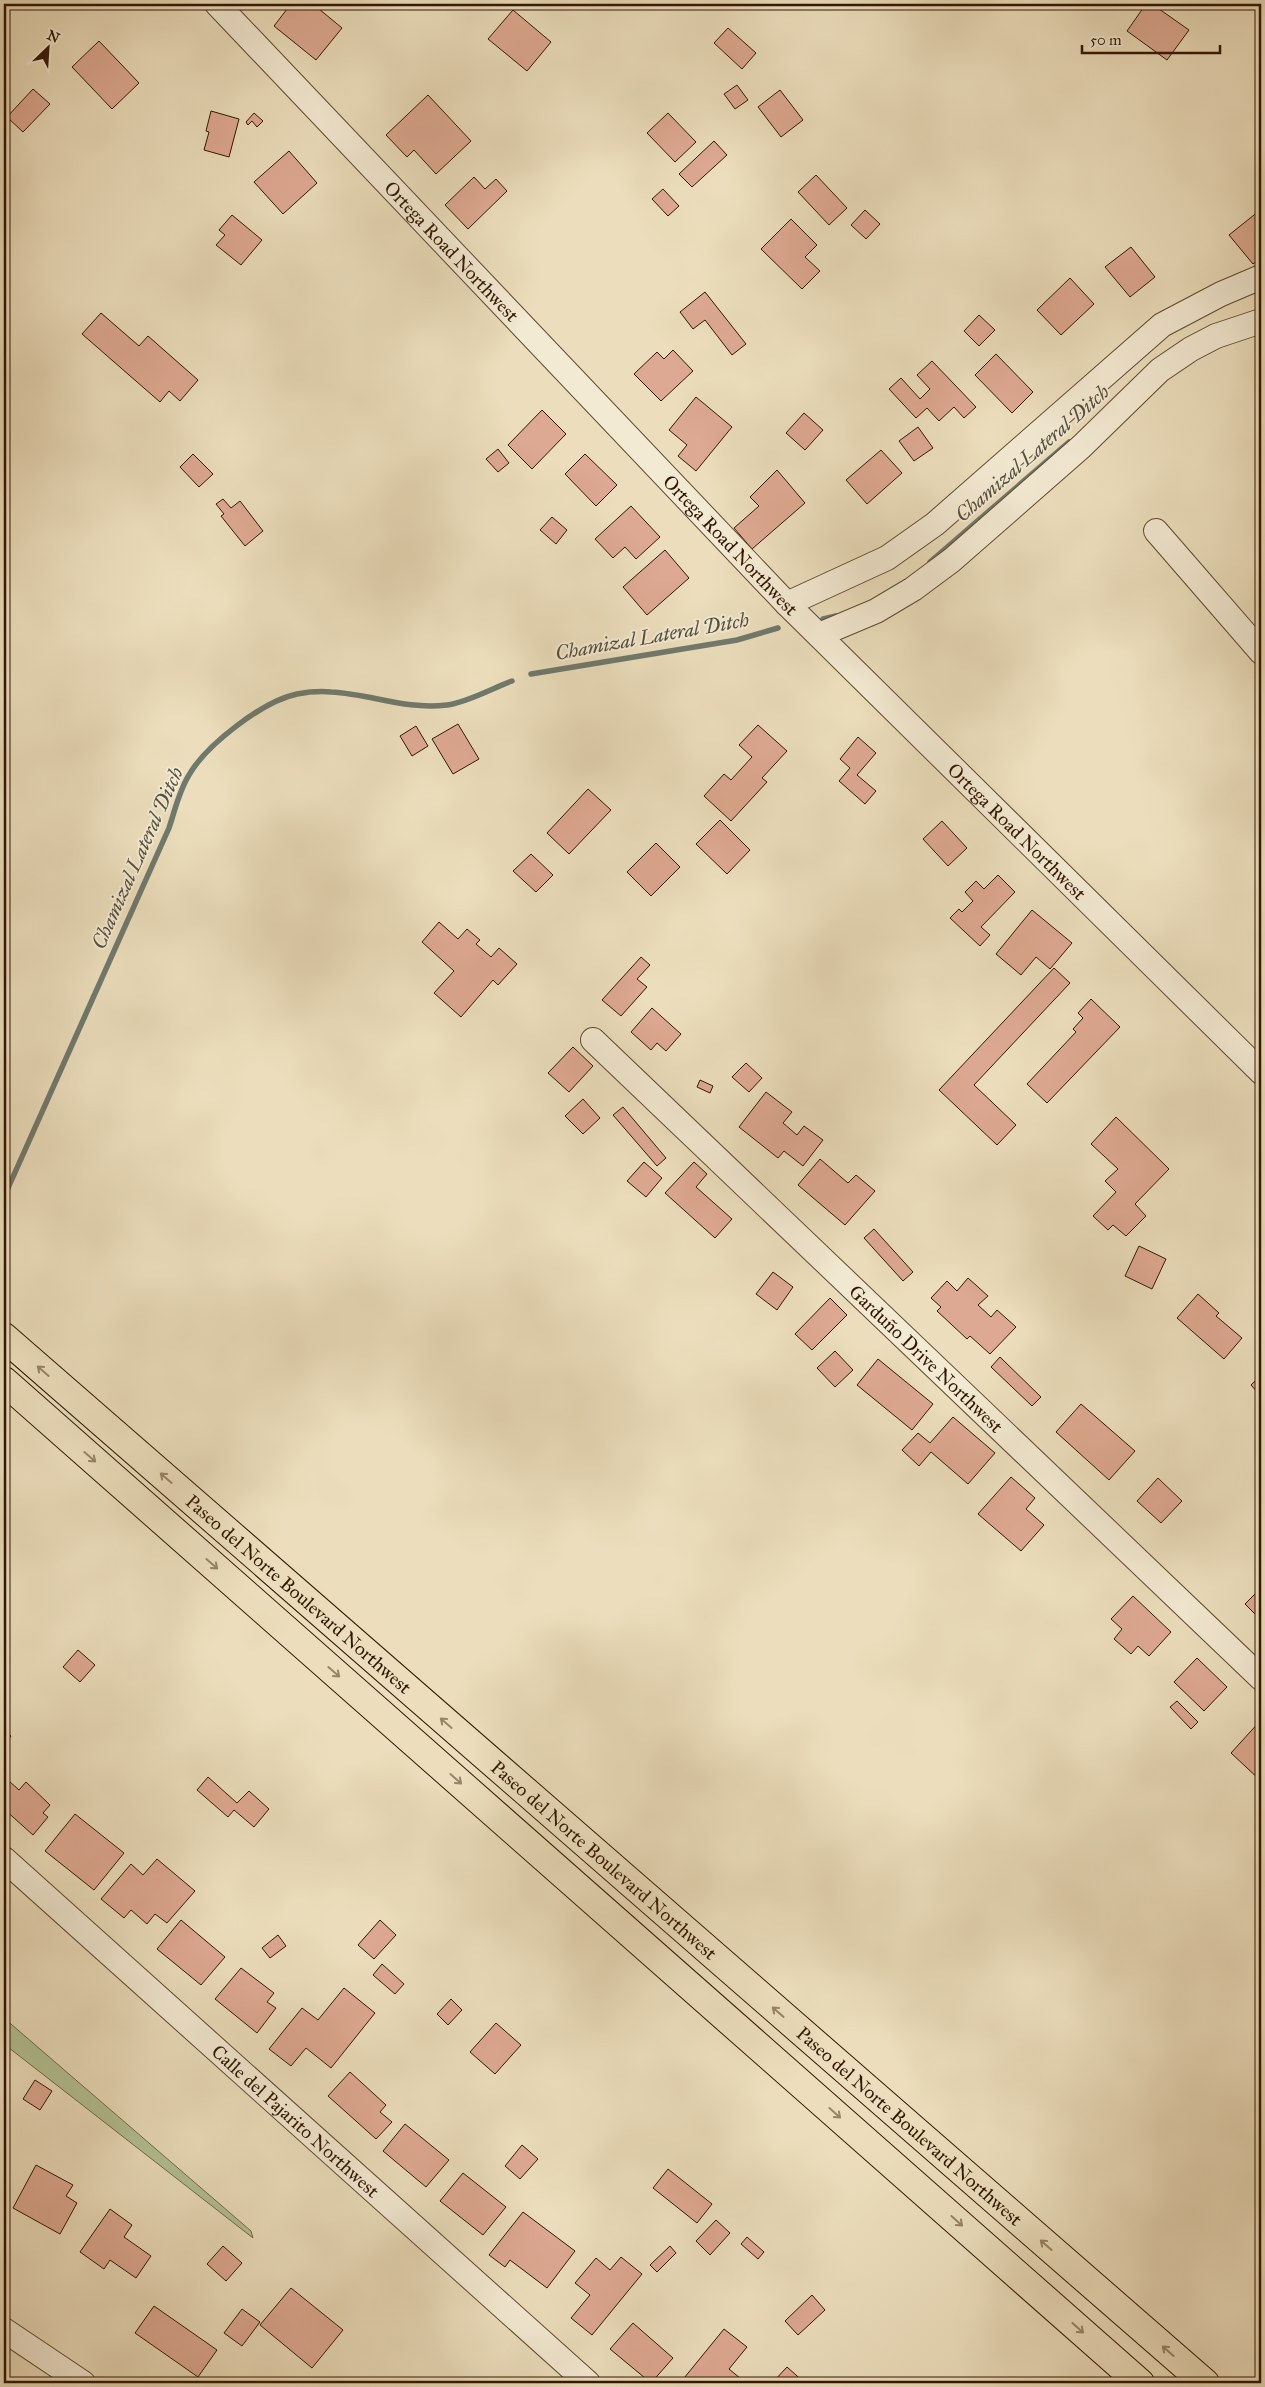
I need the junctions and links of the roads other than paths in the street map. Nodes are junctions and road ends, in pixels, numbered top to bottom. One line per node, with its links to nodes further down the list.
1 (217, 4): 5 (street, Ortega Road Northwest)
2 (1261, 277): 5 (street)
3 (1261, 321): 6 (street)
4 (1156, 531): 7 (street)
5 (787, 604): 6 (street, Ortega Road Northwest)
6 (819, 635): 9 (street, Ortega Road Northwest)
7 (1261, 652)
8 (593, 1040): 12 (street, Garduño Drive Northwest)
9 (1261, 1072)
10 (4, 1337): 18 (highway, Paseo del Norte Boulevard Northwest, one-way to 10)
11 (4, 1381): 17 (highway, Paseo del Norte Boulevard Northwest, one-way to 17)
12 (1261, 1678)
13 (4, 1859): 16 (street, Calle del Pajarito Northwest)
14 (4, 2330): 15 (street)
15 (83, 2383)
16 (588, 2383)
17 (1140, 2383)
18 (1205, 2383)

